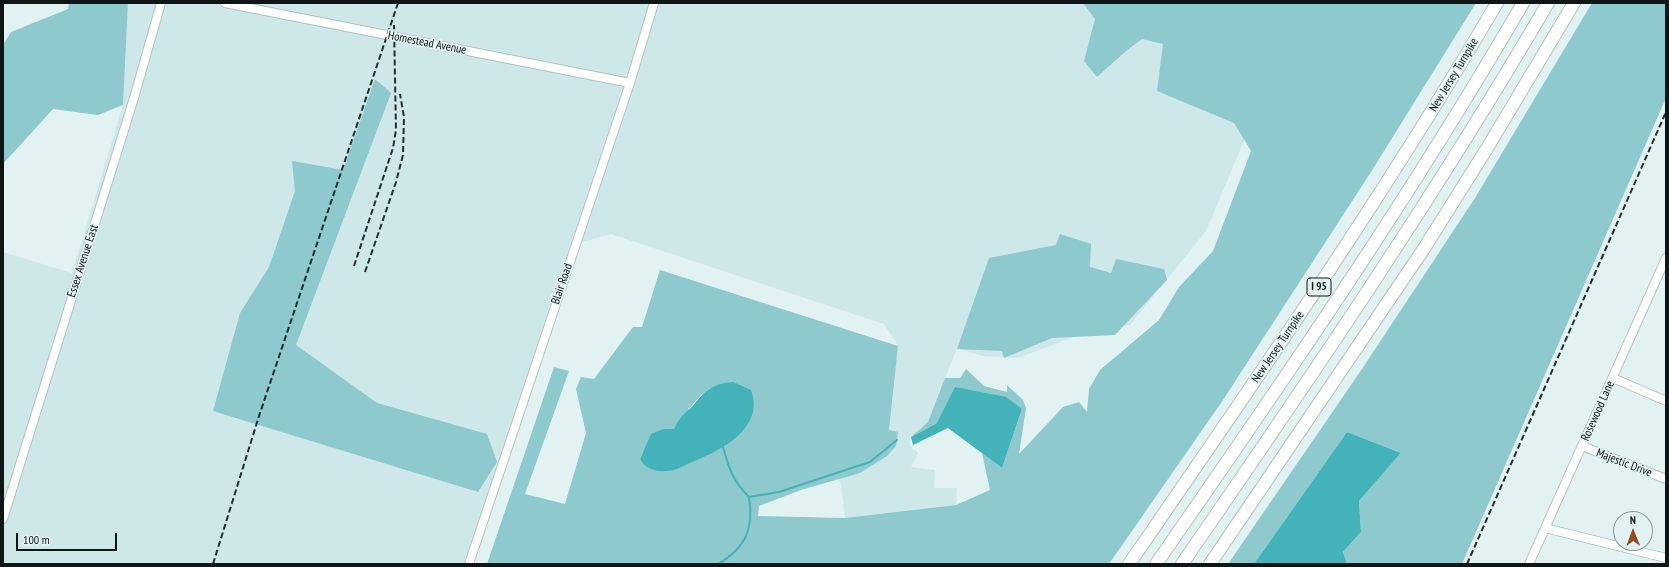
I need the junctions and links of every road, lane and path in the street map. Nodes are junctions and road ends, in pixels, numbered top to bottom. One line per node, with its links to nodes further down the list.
1 (161, 3): 14 (street, Essex Avenue East)
2 (225, 3): 8 (street, Homestead Avenue)
3 (654, 3): 8 (street, Blair Road)
4 (1497, 3): 18 (highway, New Jersey Turnpike / I 95)
5 (1523, 3): 19 (highway, New Jersey Turnpike / I 95)
6 (1548, 3): 20 (highway)
7 (1574, 3): 21 (highway)
8 (630, 83): 17 (street, Blair Road)
9 (1666, 258): 10 (street, Rosewood Lane)
10 (1613, 378): 11 (street); 12 (street, Rosewood Lane)
11 (1666, 402)
12 (1582, 446): 13 (street, Majestic Drive); 15 (street, Rosewood Lane)
13 (1666, 479)
14 (3, 519)
15 (1545, 528): 16 (street); 22 (street, Rosewood Lane)
16 (1666, 558)
17 (469, 564)
18 (1129, 564)
19 (1156, 564)
20 (1182, 564)
21 (1210, 564)
22 (1529, 564)

